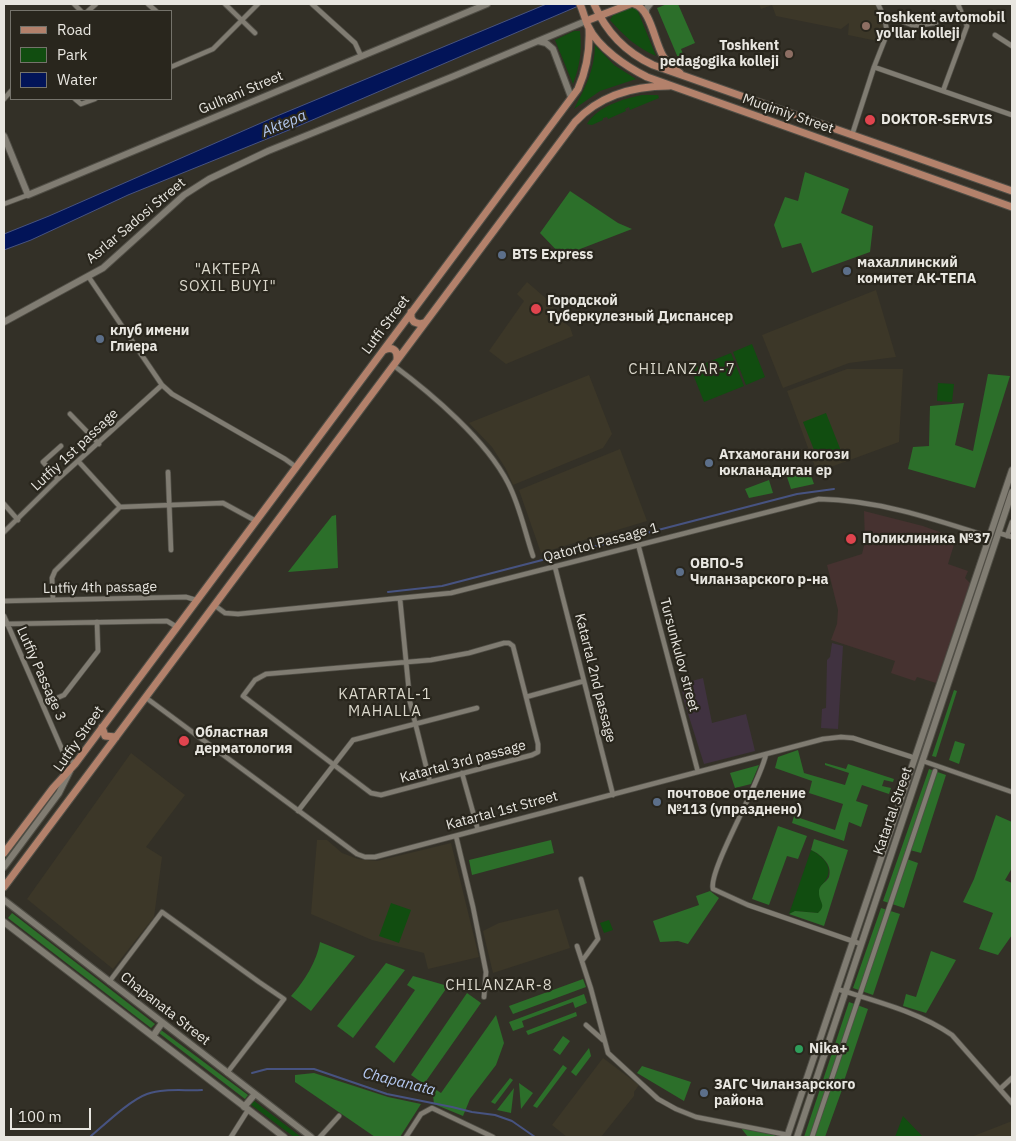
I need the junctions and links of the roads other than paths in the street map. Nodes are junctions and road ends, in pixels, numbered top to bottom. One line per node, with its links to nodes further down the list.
1 (225, 4): 15 (street)
2 (258, 4): 15 (street)
3 (312, 4): 22 (street)
4 (487, 4): 22 (main road, Gulhani Street)
5 (594, 4): 13 (main road, Muqimiy Street)
6 (629, 4): 13 (main road)
7 (634, 4): 12 (main road)
8 (650, 4): 12 (main road)
9 (878, 4): 14 (street)
10 (958, 4): 27 (street)
11 (581, 6): 17 (main road, Muqimiy Street)
12 (646, 14): 25 (main road)
13 (599, 16): 17 (main road); 25 (main road, Muqimiy Street)
14 (885, 19): 16 (street); 24 (street)
15 (242, 20): 18 (street); 23 (street)
16 (936, 23)
17 (588, 24): 20 (main road, Asrlar Sadosi Street); 26 (main road, Muqimiy Street); 28 (main road, Lutfi Street)
18 (255, 33)
19 (995, 35): 21 (street)
20 (536, 42): 28 (main road); 42 (main road, Asrlar Sadosi Street)
21 (1012, 46)
22 (361, 56): 38 (main road, Gulhani Street)
23 (172, 67)
24 (874, 67): 27 (street); 32 (street)
25 (689, 79): 32 (main road, Muqimiy Street)
26 (669, 86): 35 (main road, Muqimiy Street); 45 (main road)
27 (943, 91): 31 (street)
28 (571, 98): 43 (main road, Lutfi Street)
29 (76, 100): 30 (street)
30 (93, 100)
31 (1012, 115)
32 (852, 135): 34 (main road, Muqimiy Street)
33 (4, 136): 38 (main road)
34 (862, 139): 35 (main road); 36 (main road, Muqimiy Street)
35 (856, 152): 39 (main road, Muqimiy Street)
36 (992, 184): 37 (main road, Muqimiy Street); 39 (main road)
37 (1012, 191)
38 (28, 195): 40 (street, Gulhani Street)
39 (987, 198): 41 (main road, Muqimiy Street)
40 (4, 204)
41 (1012, 207)
42 (88, 276): 44 (main road, Asrlar Sadosi Street); 48 (street)
43 (411, 312): 45 (main road); 46 (main road, Lutfi Street)
44 (4, 322)
45 (424, 323): 47 (main road)
46 (383, 350): 47 (main road); 53 (main road, Lutfi Street)
47 (395, 362): 69 (street); 75 (main road)
48 (162, 384): 50 (street, Lutfiy 1st passage); 53 (street)
49 (70, 414): 50 (street)
50 (99, 444): 52 (street, Lutfiy 1st passage)
51 (61, 446): 56 (street)
52 (79, 462): 56 (street, Lutfiy 1st passage); 60 (street)
53 (296, 467): 62 (main road, Lutfi Street)
54 (1012, 470): 65 (main road, Katartal Street)
55 (168, 472): 59 (street)
56 (58, 479): 61 (street, Lutfiy 1st passage)
57 (1012, 492): 65 (main road, Katartal Street)
58 (4, 504): 61 (street)
59 (169, 504): 60 (street); 62 (street); 68 (street)
60 (120, 507): 72 (street)
61 (18, 520): 64 (street, Lutfiy 1st passage)
62 (256, 521): 73 (main road, Lutfi Street)
63 (1012, 522): 66 (street)
64 (4, 532)
65 (994, 535): 66 (street, Qatortol Passage 1); 67 (street, Qatortol Passage 1); 81 (main road, Katartal Street); 83 (main road, Katartal Street)
66 (1010, 536)
67 (638, 544): 70 (street, Qatortol Passage 1); 97 (street, Tursunkulov street)
68 (172, 550)
69 (533, 556)
70 (555, 566): 71 (street, Qatortol Passage 1); 82 (street, Katartal 2nd passage)
71 (400, 599): 75 (street, Qatortol Passage 1); 80 (street)
72 (53, 600): 73 (street, Lutfiy 4th passage); 74 (street, Lutfiy 4th passage)
73 (196, 600): 79 (main road, Lutfi Street)
74 (4, 601)
75 (214, 605): 84 (main road)
76 (4, 616): 78 (street, Lutfiy Passage 3)
77 (97, 622): 78 (street); 79 (street); 86 (street)
78 (5, 624): 86 (street, Lutfiy Passage 3)
79 (176, 627): 89 (main road, Lutfiy Street)
80 (406, 662): 85 (street, Katartal 3rd passage); 88 (street); 95 (street, Katartal 3rd passage)
81 (941, 681): 83 (main road); 92 (main road, Katartal Street)
82 (584, 682): 85 (street); 101 (street, Katartal 2nd passage)
83 (948, 684): 93 (main road, Katartal Street)
84 (145, 697): 90 (main road); 102 (street, Katartal 1st Street)
85 (526, 697): 98 (street, Katartal 3rd passage)
86 (43, 704): 94 (street, Lutfiy Passage 3)
87 (477, 708): 88 (street)
88 (415, 724): 95 (street); 99 (street)
89 (102, 727): 90 (main road); 94 (main road, Lutfiy Street)
90 (116, 737): 108 (main road)
91 (766, 754): 92 (street, Katartal 1st Street); 97 (street, Katartal 1st Street); 111 (street)
92 (915, 758): 93 (main road); 111 (main road, Katartal Street)
93 (923, 760): 100 (street); 112 (main road, Katartal Street)
94 (74, 764): 105 (main road); 106 (main road, Lutfiy Street)
95 (334, 764): 99 (street, Katartal 3rd passage); 102 (street)
96 (935, 771): 119 (street)
97 (698, 772): 101 (street, Katartal 1st Street)
98 (462, 773): 99 (street, Katartal 3rd passage); 103 (street)
99 (430, 782)
100 (1012, 792)
101 (613, 794): 103 (street, Katartal 1st Street)
102 (298, 811): 104 (street, Katartal 1st Street)
103 (478, 830): 104 (street, Katartal 1st Street)
104 (456, 836): 118 (street)
105 (4, 853)
106 (4, 867)
107 (581, 879): 114 (street)
108 (4, 887)
109 (4, 900): 115 (main road, Chapanata Street)
110 (4, 922): 122 (main road, Chapanata Street)
111 (853, 941): 112 (street); 116 (main road, Katartal Street)
112 (861, 944): 117 (main road, Katartal Street)
113 (577, 946): 114 (street)
114 (582, 961): 123 (street)
115 (109, 982): 120 (main road, Chapanata Street); 124 (street)
116 (837, 990): 117 (street); 131 (main road, Katartal Street)
117 (845, 992): 119 (street); 138 (main road, Katartal Street)
118 (484, 996)
119 (859, 997): 126 (street); 139 (street)
120 (162, 1023): 122 (main road); 124 (main road, Chapanata Street)
121 (586, 1025): 123 (street)
122 (153, 1036): 129 (main road, Chapanata Street)
123 (603, 1040): 131 (street)
124 (227, 1073): 127 (main road, Chapanata Street)
125 (1012, 1078): 126 (street)
126 (1000, 1089): 128 (street)
127 (255, 1094): 129 (main road); 134 (main road, Chapanata Street)
128 (1012, 1103)
129 (246, 1109): 132 (street); 133 (main road, Chapanata Street)
130 (339, 1116): 135 (street)
131 (788, 1136)
132 (231, 1137)
133 (284, 1137)
134 (311, 1137)
135 (320, 1137)
136 (406, 1137): 137 (street)
137 (492, 1137)
138 (797, 1137)
139 (812, 1137)

